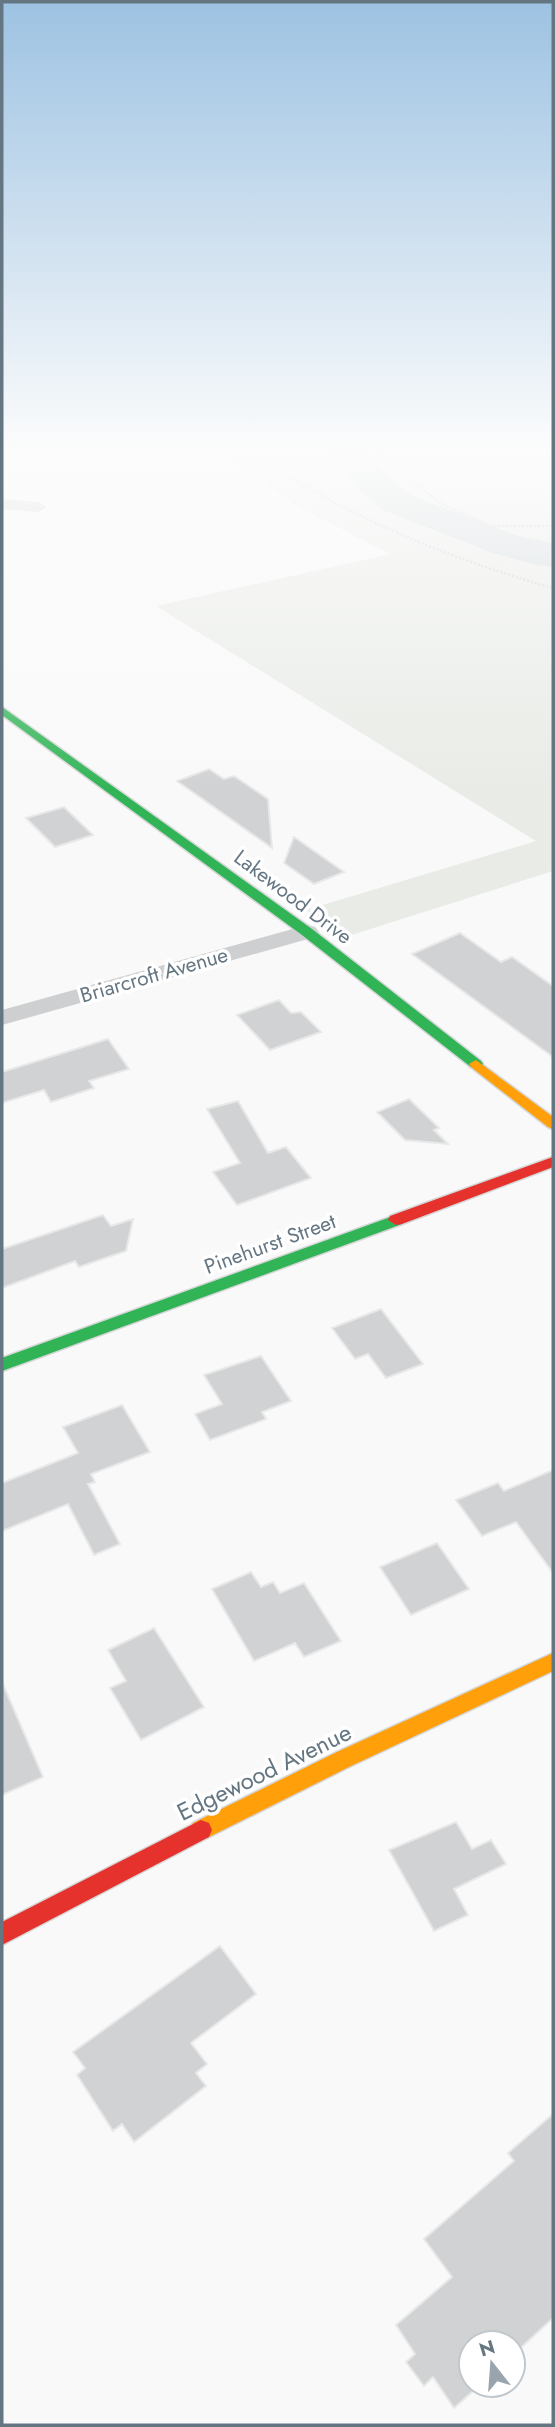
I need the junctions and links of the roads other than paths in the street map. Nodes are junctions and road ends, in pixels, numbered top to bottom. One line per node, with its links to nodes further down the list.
1 (2, 709): 2 (street, Lakewood Drive)
2 (307, 932): 3 (street, Briarcroft Avenue); 4 (street, Lakewood Drive)
3 (2, 1017)
4 (553, 1124)
5 (553, 1162): 6 (street, Pinehurst Street)
6 (2, 1365)
7 (553, 1662): 8 (street, Edgewood Avenue)
8 (2, 1934)

